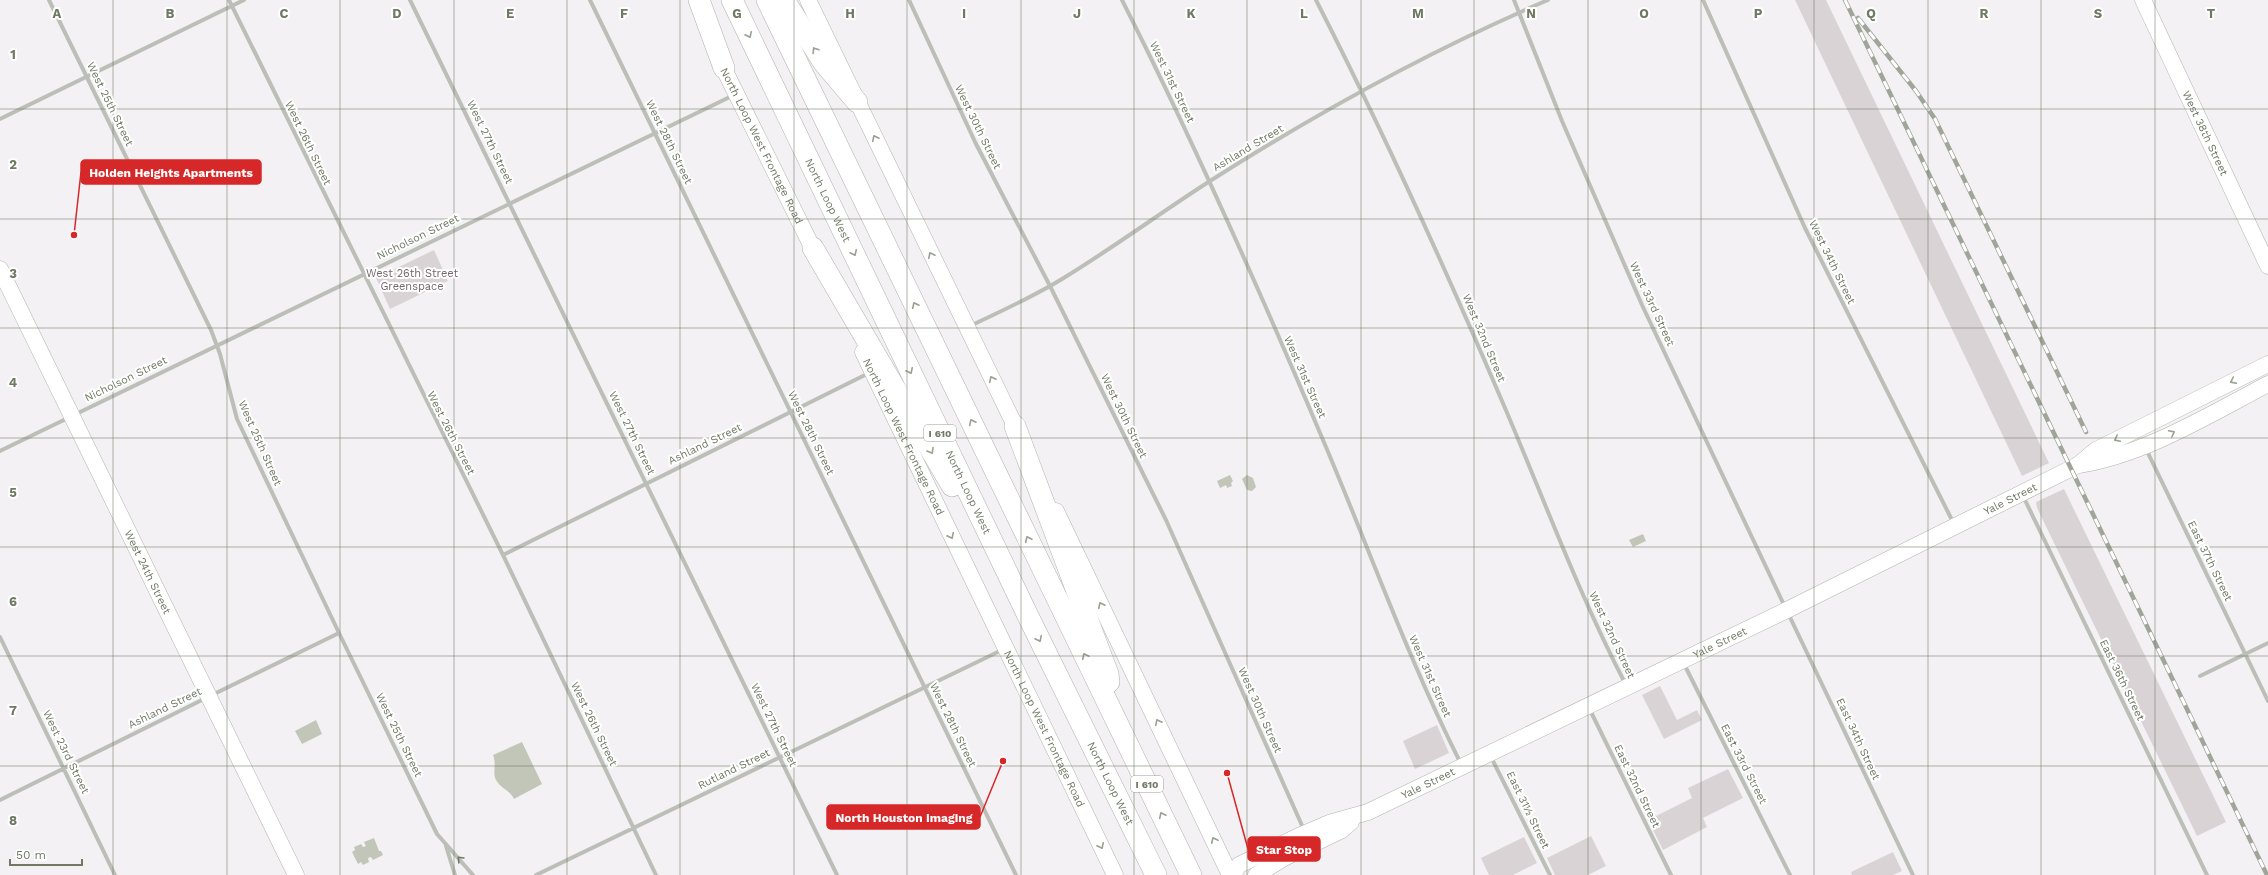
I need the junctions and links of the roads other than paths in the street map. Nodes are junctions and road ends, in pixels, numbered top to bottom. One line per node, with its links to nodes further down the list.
1 (49, 0): 22 (street, West 25th Street)
2 (229, 0): 19 (street, West 26th Street)
3 (244, 0): 19 (street)
4 (410, 0): 29 (street, West 27th Street)
5 (590, 0): 27 (street, West 28th Street)
6 (691, 0): 21 (main road, North Loop West Frontage Road)
7 (699, 0): 21 (highway)
8 (732, 0): 52 (highway, North Loop West / I 610, one-way to 52)
9 (767, 0): 65 (highway, I 610, one-way to 9)
10 (784, 0): 25 (highway, one-way to 10)
11 (808, 0): 25 (main road)
12 (909, 0): 34 (street, West 30th Street)
13 (1122, 0): 28 (street, West 31st Street)
14 (1316, 0): 23 (street, West 32nd Street)
15 (1514, 0): 20 (street, West 33rd Street)
16 (1548, 0): 20 (street, Ashland Street)
17 (1703, 0): 49 (street, West 34th Street)
18 (2143, 0): 31 (main road, West 38th Street)
19 (232, 6): 22 (street); 33 (street, West 26th Street)
20 (1519, 13): 23 (street, Ashland Street); 51 (street, West 33rd Street)
21 (724, 68): 24 (main road, North Loop West Frontage Road)
22 (86, 76): 26 (street); 36 (street, West 25th Street)
23 (1362, 91): 28 (street, Ashland Street); 61 (street, West 32nd Street)
24 (736, 94): 27 (street, Nicholson Street); 30 (main road, North Loop West Frontage Road)
25 (857, 102): 35 (main road, one-way to 25)
26 (0, 119)
27 (654, 132): 29 (street, Nicholson Street); 41 (street, West 28th Street)
28 (1210, 181): 34 (street, Ashland Street); 68 (street, West 31st Street)
29 (510, 203): 33 (street, Nicholson Street); 47 (street, West 27th Street)
30 (813, 248): 38 (main road, North Loop West Frontage Road); 52 (highway, one-way to 52)
31 (2268, 266)
32 (0, 269): 42 (main road, West 24th Street)
33 (362, 274): 36 (street, Nicholson Street); 50 (street, West 26th Street)
34 (1050, 286): 35 (street, Ashland Street); 72 (street, West 30th Street)
35 (966, 328): 44 (main road, one-way to 35)
36 (217, 345): 42 (street, Nicholson Street); 53 (street, West 25th Street)
37 (2268, 364): 40 (main road, Yale Street, one-way to 40)
38 (873, 371): 41 (street, Ashland Street); 56 (main road, North Loop West Frontage Road, one-way to 56)
39 (2266, 387): 43 (main road, Yale Street)
40 (2186, 404): 43 (main road); 45 (main road, Yale Street)
41 (791, 412): 47 (street, Ashland Street); 60 (street, West 28th Street)
42 (72, 416): 46 (street, Nicholson Street); 62 (main road, West 24th Street)
43 (2194, 422): 45 (main road, Yale Street, one-way to 43)
44 (1015, 426): 65 (highway); 85 (main road, one-way to 44)
45 (2141, 438): 48 (main road, Yale Street); 57 (street, East 37th Street)
46 (0, 451)
47 (646, 483): 50 (street, Ashland Street); 67 (street, West 27th Street)
48 (2022, 494): 49 (main road, Yale Street); 91 (street, East 36th Street)
49 (1955, 526): 51 (main road, Yale Street)
50 (503, 555): 71 (street, West 26th Street)
51 (1787, 610): 58 (main road, Yale Street); 90 (street, East 34th Street)
52 (1029, 618): 74 (highway, North Loop West / I 610, one-way to 74)
53 (339, 633): 62 (street, Ashland Street); 73 (street, West 25th Street)
54 (0, 637): 69 (street, West 23rd Street)
55 (2268, 643): 57 (street)
56 (1006, 648): 60 (street, Rutland Street); 83 (main road, North Loop West Frontage Road, one-way to 83)
57 (2245, 654): 59 (street); 63 (street, East 37th Street)
58 (1682, 660): 61 (main road, Yale Street); 89 (street, East 33rd Street)
59 (2200, 676)
60 (924, 687): 67 (street, Rutland Street); 82 (street, West 28th Street)
61 (1627, 687): 64 (main road, Yale Street)
62 (210, 696): 69 (street, Ashland Street); 76 (main road, West 24th Street)
63 (2268, 701)
64 (1588, 706): 66 (main road, Yale Street); 88 (street, East 32nd Street)
65 (1115, 717): 84 (highway, I 610, one-way to 65)
66 (1490, 753): 68 (main road, Yale Street); 87 (street, East 31½ Street)
67 (779, 757): 71 (street, Rutland Street); 81 (street, West 27th Street)
68 (1462, 766): 72 (main road, Yale Street)
69 (63, 768): 70 (street, Ashland Street); 75 (street, West 23rd Street)
70 (0, 800)
71 (633, 828): 79 (street, Rutland Street); 80 (street, West 26th Street)
72 (1308, 839): 85 (main road, Yale Street); 86 (main road, Yale Street)
73 (446, 845): 77 (street, West 25th Street); 78 (street, West 25th Street, one-way to 73)
74 (1154, 870)
75 (115, 875)
76 (296, 875)
77 (456, 875)
78 (472, 875)
79 (536, 875)
80 (656, 875)
81 (837, 875)
82 (1016, 875)
83 (1115, 875)
84 (1191, 875)
85 (1231, 875)
86 (1256, 875)
87 (1550, 875)
88 (1671, 875)
89 (1790, 875)
90 (1913, 875)
91 (2207, 875)

